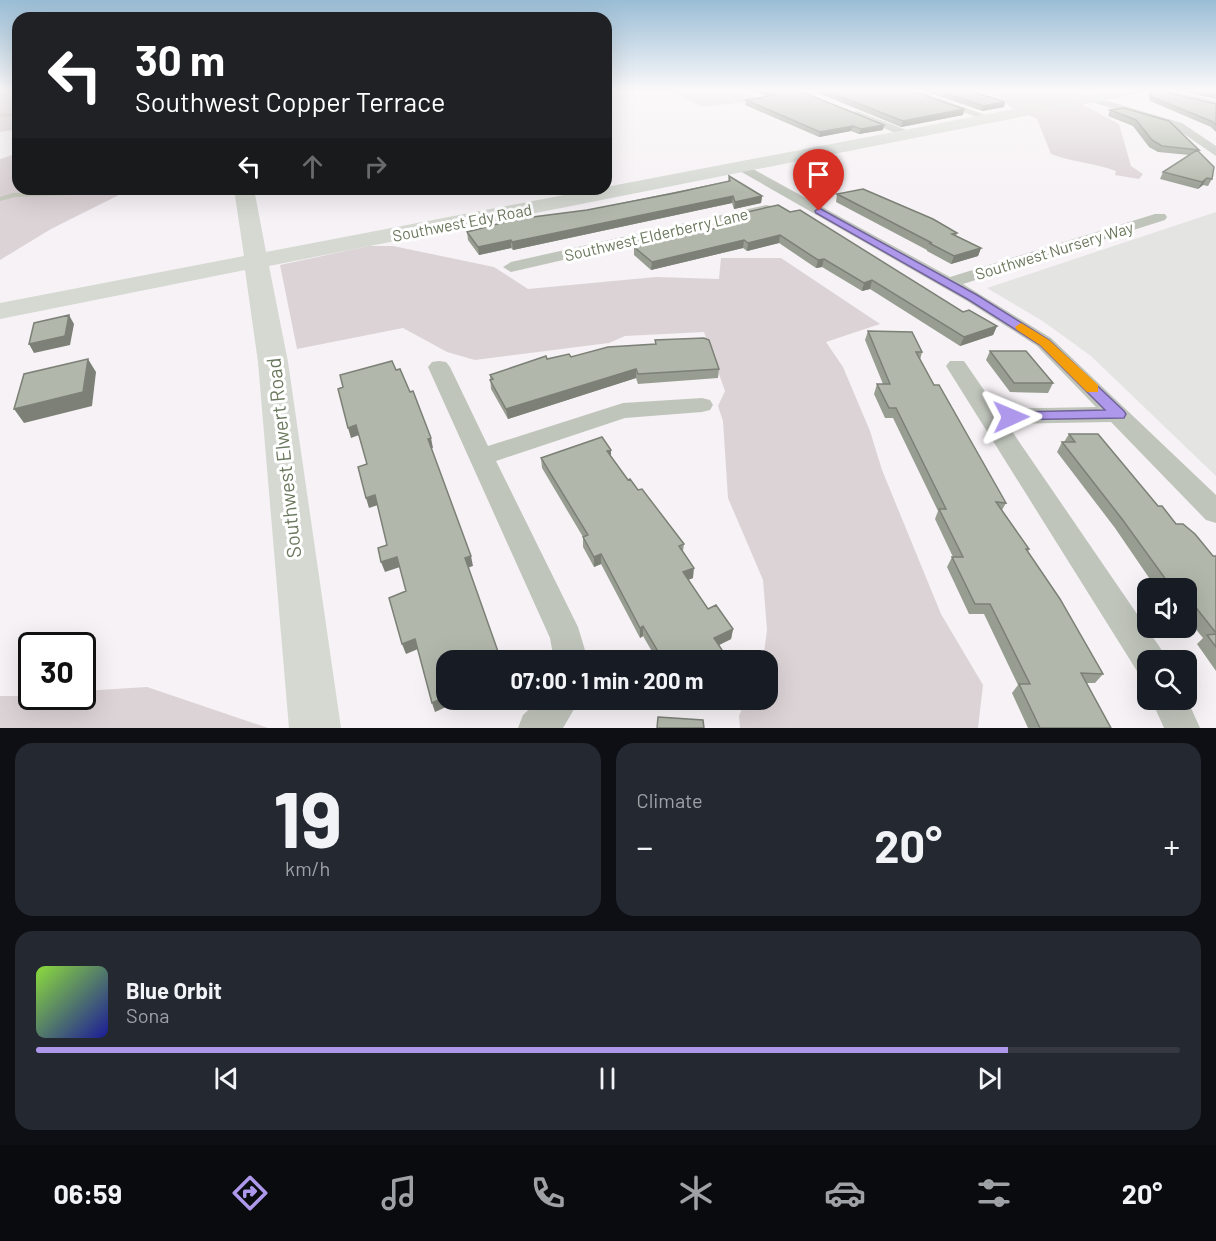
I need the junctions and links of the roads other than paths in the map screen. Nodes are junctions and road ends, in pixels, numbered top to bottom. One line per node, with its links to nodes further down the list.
1 (882, 124): 4 (street)
2 (967, 124): 4 (main road, Southwest Edy Road)
3 (1175, 124): 5 (street)
4 (910, 135): 6 (main road, Southwest Edy Road)
5 (1216, 152)
6 (742, 167): 7 (main road, Southwest Edy Road); 10 (street)
7 (612, 192)
8 (245, 195): 12 (main road, Southwest Elwert Road)
9 (599, 195): 12 (main road, Southwest Edy Road)
10 (801, 201): 13 (street, Southwest Elderberry Lane); 14 (street)
11 (1160, 217): 14 (street, Southwest Nursery Way)
12 (257, 262): 15 (main road, Southwest Edy Road); 27 (main road, Southwest Elwert Road)
13 (511, 267)
14 (948, 283): 19 (street)
15 (0, 311)
16 (957, 366): 20 (street)
17 (439, 367): 21 (street)
18 (702, 405): 21 (street)
19 (1118, 414): 20 (street); 22 (street)
20 (990, 417): 24 (street)
21 (481, 457): 23 (street)
22 (1216, 512)
23 (569, 650)
24 (1142, 650)
25 (554, 710): 28 (street)
26 (1174, 710): 29 (street)
27 (315, 728)
28 (536, 728)
29 (1182, 728)

